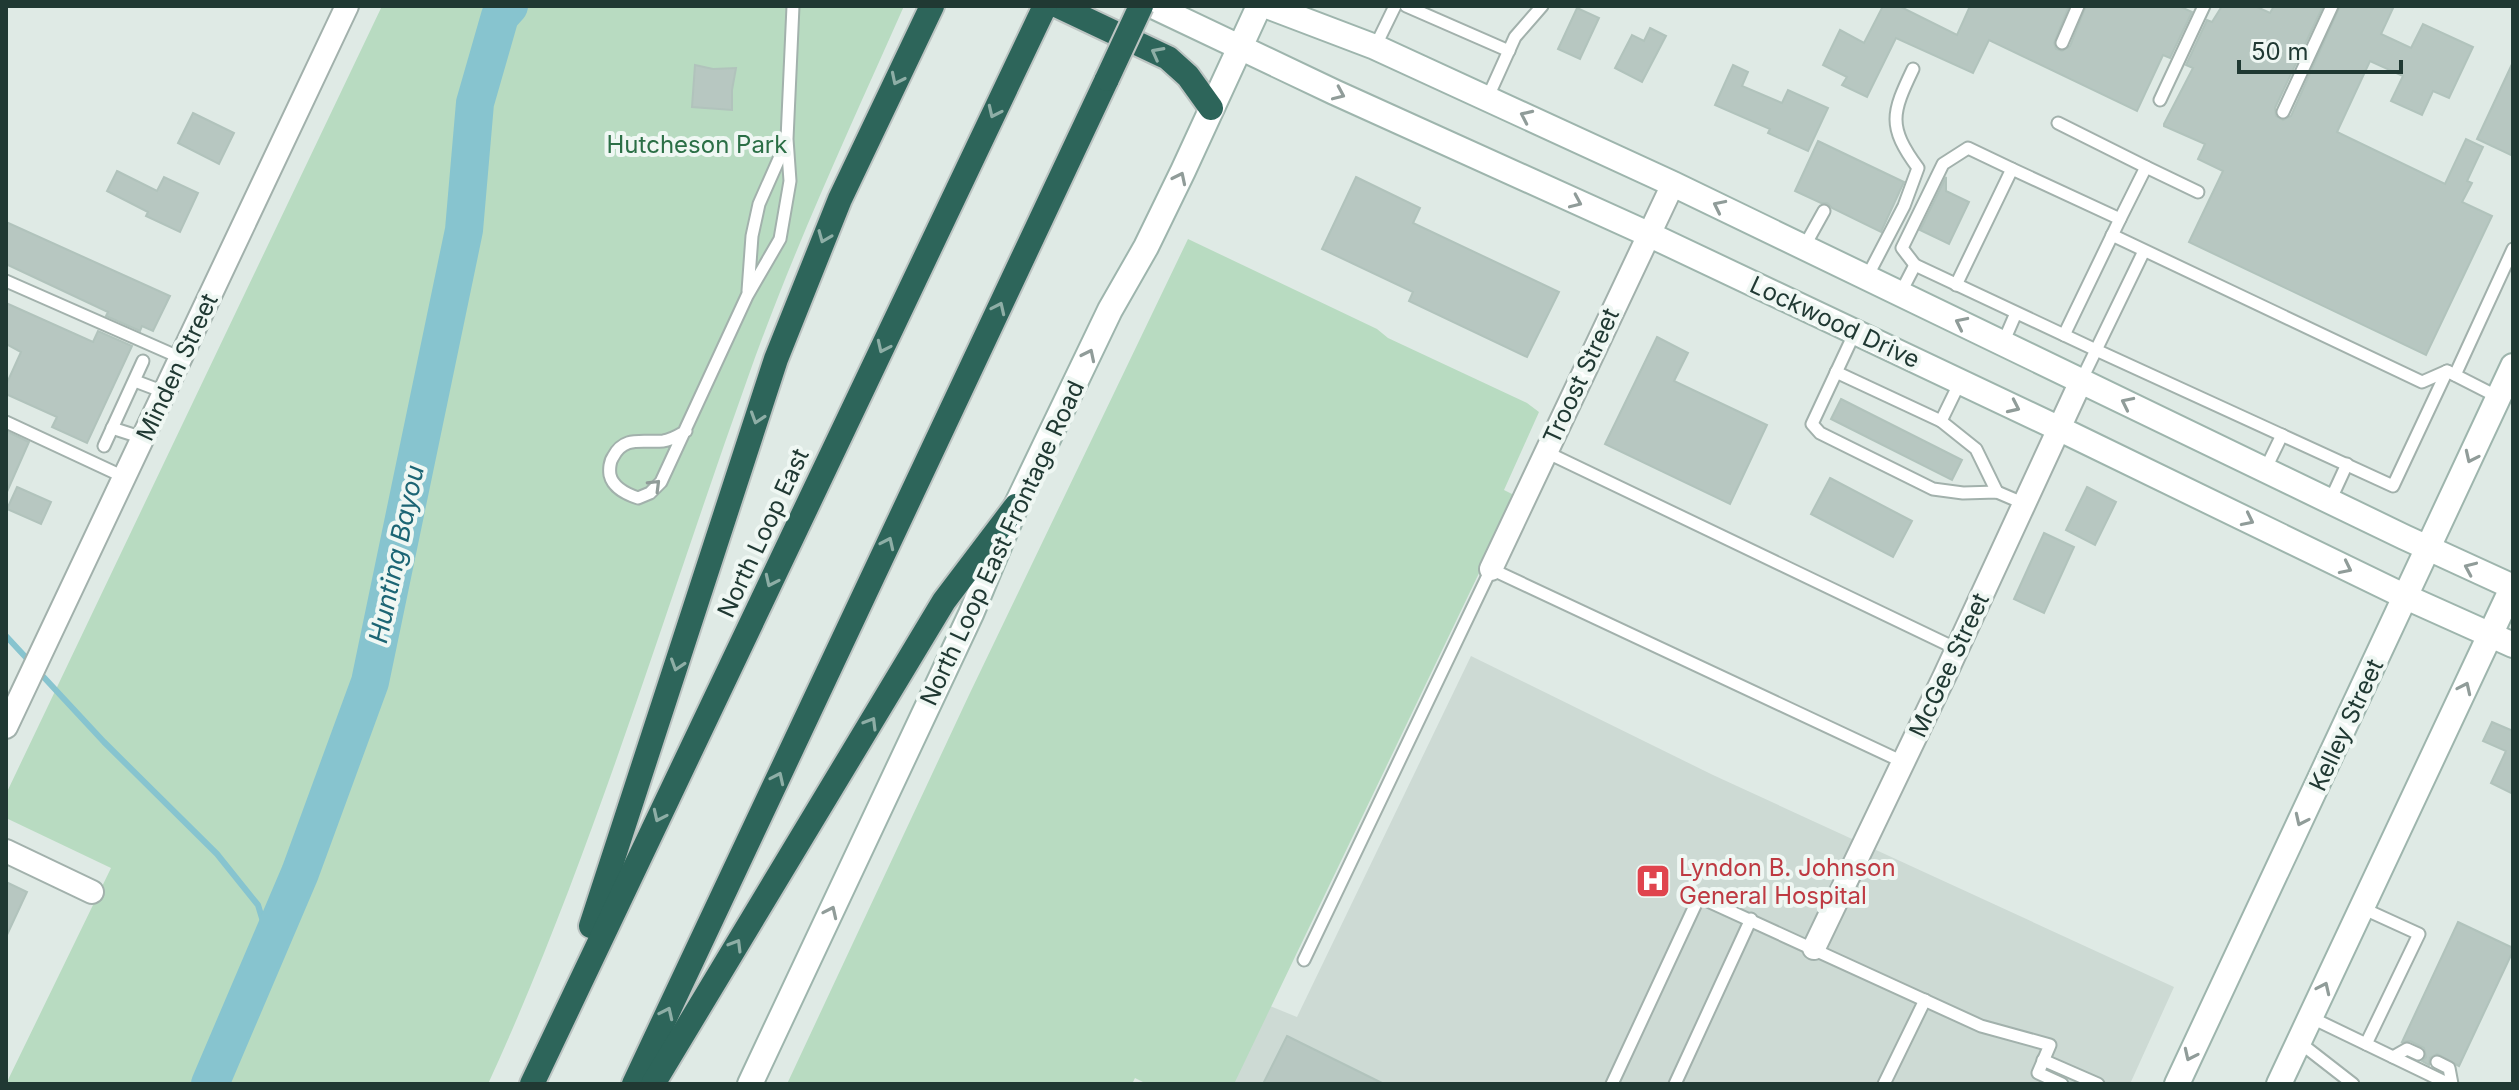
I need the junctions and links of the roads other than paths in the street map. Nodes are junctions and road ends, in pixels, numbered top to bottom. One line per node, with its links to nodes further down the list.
1 (347, 6): 50 (street, Minden Street)
2 (793, 6): 27 (lane)
3 (1045, 6): 95 (highway, North Loop East, one-way to 95)
4 (1058, 6): 24 (highway, one-way to 4)
5 (1141, 6): 101 (highway, one-way to 5, bridge)
6 (1153, 6): 19 (main road, Lockwood Drive)
7 (1259, 6): 19 (main road, North Loop East Frontage Road)
8 (1267, 6): 16 (main road)
9 (1395, 6): 18 (lane)
10 (1406, 6): 20 (lane)
11 (2078, 6): 17 (lane)
12 (2204, 6): 23 (lane)
13 (2332, 6): 25 (lane)
14 (932, 7): 95 (highway, one-way to 95)
15 (1539, 7): 20 (lane)
16 (1312, 15): 18 (main road)
17 (2062, 43)
18 (1375, 47): 22 (main road)
19 (1239, 48): 24 (main road, North Loop East Frontage Road); 34 (main road, Lockwood Drive, one-way to 34)
20 (1509, 51): 22 (lane)
21 (1913, 69): 40 (lane)
22 (1487, 99): 30 (main road, one-way to 22)
23 (2160, 100)
24 (1211, 108): 75 (main road, North Loop East Frontage Road, one-way to 24)
25 (2283, 112)
26 (2058, 123): 28 (lane)
27 (787, 139): 44 (lane); 44 (lane)
28 (2146, 167): 31 (lane); 33 (lane)
29 (2012, 169): 33 (lane); 39 (lane); 42 (lane)
30 (1673, 184): 34 (street, Troost Street); 36 (main road, one-way to 30)
31 (2198, 192)
32 (1824, 211): 36 (lane)
33 (2120, 219): 35 (lane)
34 (1648, 234): 46 (main road, Lockwood Drive); 68 (street, Troost Street)
35 (2112, 235): 38 (lane); 47 (lane)
36 (1803, 247): 40 (main road)
37 (2513, 249): 54 (lane)
38 (2144, 251): 49 (lane); 54 (lane)
39 (1915, 265): 42 (lane); 43 (lane)
40 (1867, 278): 43 (main road)
41 (6, 281): 50 (lane)
42 (1956, 285): 45 (lane)
43 (1900, 294): 48 (main road, one-way to 43)
44 (747, 296): 64 (lane)
45 (2016, 313): 47 (lane); 48 (lane)
46 (1855, 332): 53 (lane); 57 (main road, Lockwood Drive)
47 (2064, 335): 49 (lane)
48 (2003, 343): 56 (main road)
49 (2096, 350): 56 (lane); 65 (lane)
50 (181, 358): 58 (street, Minden Street)
51 (143, 361): 55 (lane)
52 (2513, 366): 59 (main road, Kelley Street)
53 (1836, 372): 60 (lane); 72 (lane)
54 (2451, 373): 59 (lane); 69 (lane)
55 (135, 381): 58 (lane); 62 (lane)
56 (2081, 381): 63 (street, McGee Street); 70 (main road, one-way to 56)
57 (1961, 382): 60 (lane); 63 (main road, Lockwood Drive, one-way to 63)
58 (164, 392): 66 (street, Minden Street)
59 (2499, 397): 76 (main road, Kelley Street, one-way to 76)
60 (1941, 421): 72 (lane)
61 (6, 422): 71 (lane)
62 (112, 428): 66 (lane); 67 (lane)
63 (2060, 429): 74 (street, McGee Street); 79 (main road, Lockwood Drive, one-way to 79)
64 (686, 431): 64 (lane, one-way to 64)
65 (2282, 435): 69 (lane); 70 (lane)
66 (143, 438): 71 (street, Minden Street)
67 (104, 446)
68 (1546, 452): 77 (street, Troost Street); 82 (lane)
69 (2347, 464): 73 (lane)
70 (2265, 470): 73 (main road)
71 (124, 477): 83 (street, Minden Street)
72 (1997, 492): 74 (lane)
73 (2330, 501): 76 (main road)
74 (2025, 504): 82 (street, McGee Street)
75 (1016, 506): 102 (highway, one-way to 75); 103 (main road, North Loop East Frontage Road, one-way to 75)
76 (2428, 548): 78 (main road, one-way to 76); 79 (main road, Kelley Street)
77 (1491, 569): 84 (lane); 90 (lane)
78 (2513, 587): 80 (main road)
79 (2406, 597): 80 (main road, Lockwood Drive); 109 (main road, Kelley Street, one-way to 109)
80 (2490, 636): 81 (main road, Lockwood Drive); 87 (main road, one-way to 80)
81 (2513, 645)
82 (1957, 649): 84 (street, McGee Street)
83 (6, 727)
84 (1903, 762): 89 (street, McGee Street)
85 (6, 851): 86 (street)
86 (92, 892)
87 (2362, 908): 92 (main road, one-way to 87); 94 (lane)
88 (1751, 919): 89 (lane); 104 (lane); 105 (lane)
89 (1814, 948): 91 (lane)
90 (1304, 960)
91 (1925, 1000): 98 (lane); 106 (lane)
92 (2310, 1017): 93 (main road); 94 (lane)
93 (2299, 1042): 110 (main road); 111 (lane)
94 (2366, 1044): 97 (lane)
95 (546, 1053): 100 (highway, North Loop East)
96 (2418, 1054): 97 (lane)
97 (2393, 1057): 112 (lane)
98 (2043, 1060): 107 (lane); 108 (lane)
99 (2437, 1062): 112 (lane)
100 (532, 1084)
101 (634, 1084)
102 (653, 1084)
103 (750, 1084)
104 (1612, 1084)
105 (1675, 1084)
106 (1884, 1084)
107 (2062, 1084)
108 (2098, 1084)
109 (2177, 1084)
110 (2279, 1084)
111 (2353, 1084)
112 (2450, 1084)

